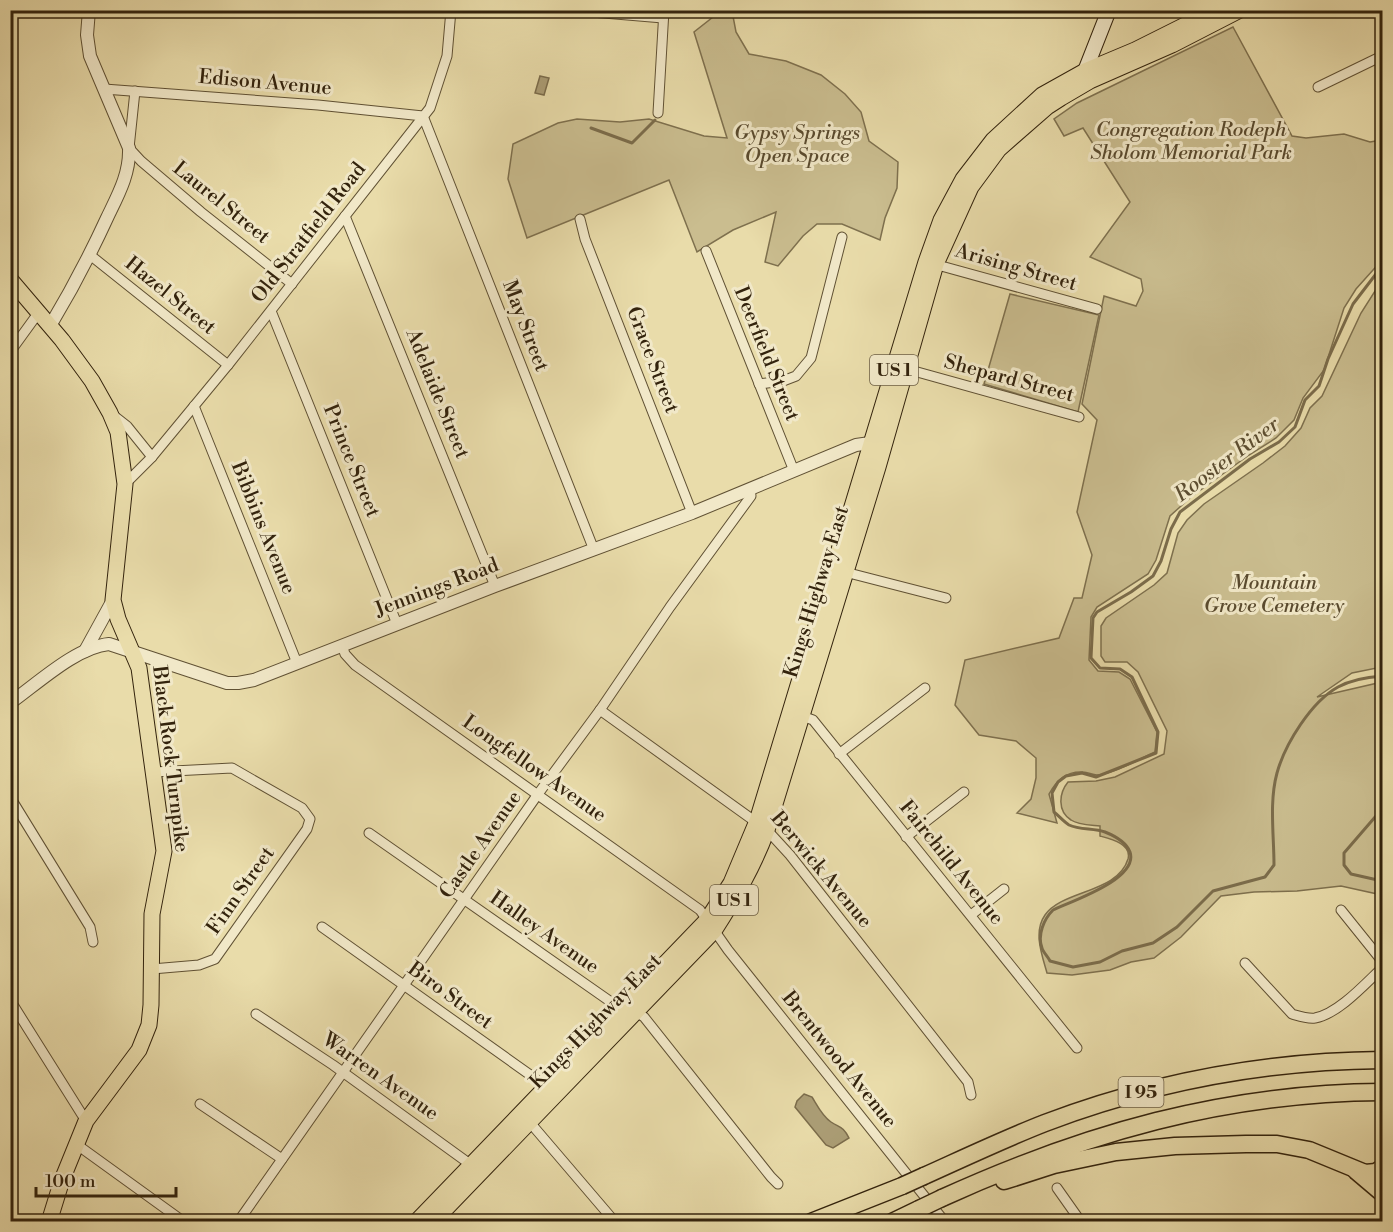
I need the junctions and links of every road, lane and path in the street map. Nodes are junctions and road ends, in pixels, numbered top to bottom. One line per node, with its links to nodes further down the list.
1 (89, 10): 11 (street)
2 (451, 10): 14 (street, Old Stratfield Road)
3 (568, 10): 7 (street)
4 (1109, 10): 9 (main road)
5 (1215, 10): 9 (main road, Kings Highway East / US 1)
6 (1240, 10): 9 (main road, Kings Highway East / US 1)
7 (664, 14): 13 (street)
8 (1383, 56): 10 (street)
9 (1088, 76): 21 (main road, Kings Highway East / US 1)
10 (1318, 87)
11 (104, 88): 12 (street, Edison Avenue); 15 (street)
12 (135, 92): 14 (street, Edison Avenue); 15 (street)
13 (658, 112)
14 (423, 116): 16 (street, Old Stratfield Road); 41 (street, May Street)
15 (129, 148): 20 (street); 23 (street, Laurel Street)
16 (345, 216): 23 (street, Old Stratfield Road); 43 (street, Adelaide Street)
17 (580, 219): 40 (street, Grace Street)
18 (842, 237): 31 (street)
19 (706, 251): 31 (street, Deerfield Street)
20 (90, 255): 27 (street); 29 (street, Hazel Street)
21 (931, 263): 24 (street, Arising Street); 30 (main road, Kings Highway East / US 1)
22 (10, 279): 26 (main road, Black Rock Turnpike)
23 (292, 284): 25 (street, Old Stratfield Road)
24 (1097, 309)
25 (271, 311): 29 (street, Old Stratfield Road); 46 (street, Prince Street)
26 (39, 312): 27 (main road, Black Rock Turnpike); 28 (street)
27 (50, 326): 33 (main road, Black Rock Turnpike)
28 (10, 352)
29 (228, 365): 32 (street, Old Stratfield Road)
30 (900, 367): 34 (street, Shepard Street); 35 (main road, Kings Highway East / US 1)
31 (759, 384): 37 (street, Deerfield Street)
32 (194, 406): 36 (street, Old Stratfield Road); 50 (street, Bibbins Avenue)
33 (110, 413): 36 (street); 38 (main road, Black Rock Turnpike)
34 (1079, 417)
35 (878, 442): 37 (street, Jennings Road); 42 (main road, Kings Highway East / US 1)
36 (152, 457): 38 (street, Old Stratfield Road)
37 (794, 471): 39 (street, Jennings Road)
38 (125, 484): 45 (main road, Black Rock Turnpike)
39 (750, 489): 40 (street, Jennings Road); 53 (street, Castle Avenue)
40 (692, 513): 41 (street, Jennings Road)
41 (594, 550): 43 (street, Jennings Road)
42 (839, 570): 44 (street); 54 (main road, Kings Highway East / US 1)
43 (495, 586): 46 (street, Jennings Road)
44 (946, 598)
45 (113, 600): 48 (street); 49 (main road, Black Rock Turnpike)
46 (397, 624): 47 (street, Jennings Road)
47 (342, 645): 50 (street, Jennings Road); 58 (street, Longfellow Avenue)
48 (85, 651): 49 (street, Jennings Road); 52 (street, Jennings Road)
49 (133, 652): 50 (street, Jennings Road); 56 (main road, Black Rock Turnpike)
50 (297, 663)
51 (925, 688): 55 (street)
52 (10, 703)
53 (600, 710): 58 (street, Castle Avenue); 60 (street, Berwick Avenue)
54 (796, 714): 55 (street, Fairchild Avenue); 60 (main road, Kings Highway East / US 1)
55 (839, 754): 62 (street, Fairchild Avenue)
56 (154, 772): 73 (main road, Black Rock Turnpike); 73 (street, Finn Street)
57 (964, 792): 62 (street)
58 (538, 794): 64 (street, Castle Avenue); 67 (street, Longfellow Avenue)
59 (10, 797): 69 (street)
60 (762, 826): 67 (main road, Kings Highway East / US 1); 83 (street, Berwick Avenue)
61 (369, 833): 64 (street, Halley Avenue)
62 (906, 837): 66 (street, Fairchild Avenue)
63 (1005, 888): 66 (street)
64 (465, 899): 74 (street, Castle Avenue); 76 (street, Halley Avenue)
65 (1341, 910): 70 (street)
66 (971, 915): 78 (street, Fairchild Avenue)
67 (711, 926): 76 (main road, Kings Highway East / US 1); 108 (street, Brentwood Avenue)
68 (322, 927): 74 (street, Biro Street)
69 (93, 942)
70 (1383, 961)
71 (1245, 963): 72 (street)
72 (1383, 968)
73 (152, 969): 86 (main road, Black Rock Turnpike)
74 (404, 985): 80 (street, Castle Avenue); 81 (street, Biro Street)
75 (10, 1000): 86 (street)
76 (629, 1010): 81 (main road, Kings Highway East / US 1); 92 (street, Halley Avenue)
77 (256, 1014): 80 (street, Warren Avenue)
78 (1077, 1048)
79 (1377, 1057): 93 (highway, I 95, bridge)
80 (343, 1072): 88 (street, Castle Avenue); 89 (street, Warren Avenue)
81 (552, 1090): 85 (main road, Kings Highway East / US 1)
82 (1377, 1092): 96 (highway, I 95)
83 (971, 1095)
84 (200, 1104): 88 (street)
85 (526, 1117): 89 (main road, Kings Highway East / US 1); 103 (street)
86 (86, 1120): 87 (main road, Black Rock Turnpike)
87 (76, 1144): 98 (main road, Black Rock Turnpike); 99 (street)
88 (282, 1159): 100 (street, Castle Avenue)
89 (476, 1168): 101 (main road, Kings Highway East / US 1); 102 (main road, Kings Highway East / US 1)
90 (1350, 1168): 91 (highway); 95 (highway); 96 (highway)
91 (1383, 1168)
92 (778, 1184)
93 (902, 1186): 104 (highway); 105 (highway, I 95)
94 (1057, 1188): 109 (street)
95 (1383, 1193)
96 (942, 1198): 97 (highway, I 95, bridge)
97 (920, 1209): 106 (highway, I 95); 107 (highway)
98 (49, 1221)
99 (184, 1221)
100 (238, 1221)
101 (416, 1221)
102 (433, 1221)
103 (615, 1221)
104 (811, 1221)
105 (825, 1221)
106 (892, 1221)
107 (898, 1221)
108 (945, 1221)
109 (1081, 1221)

